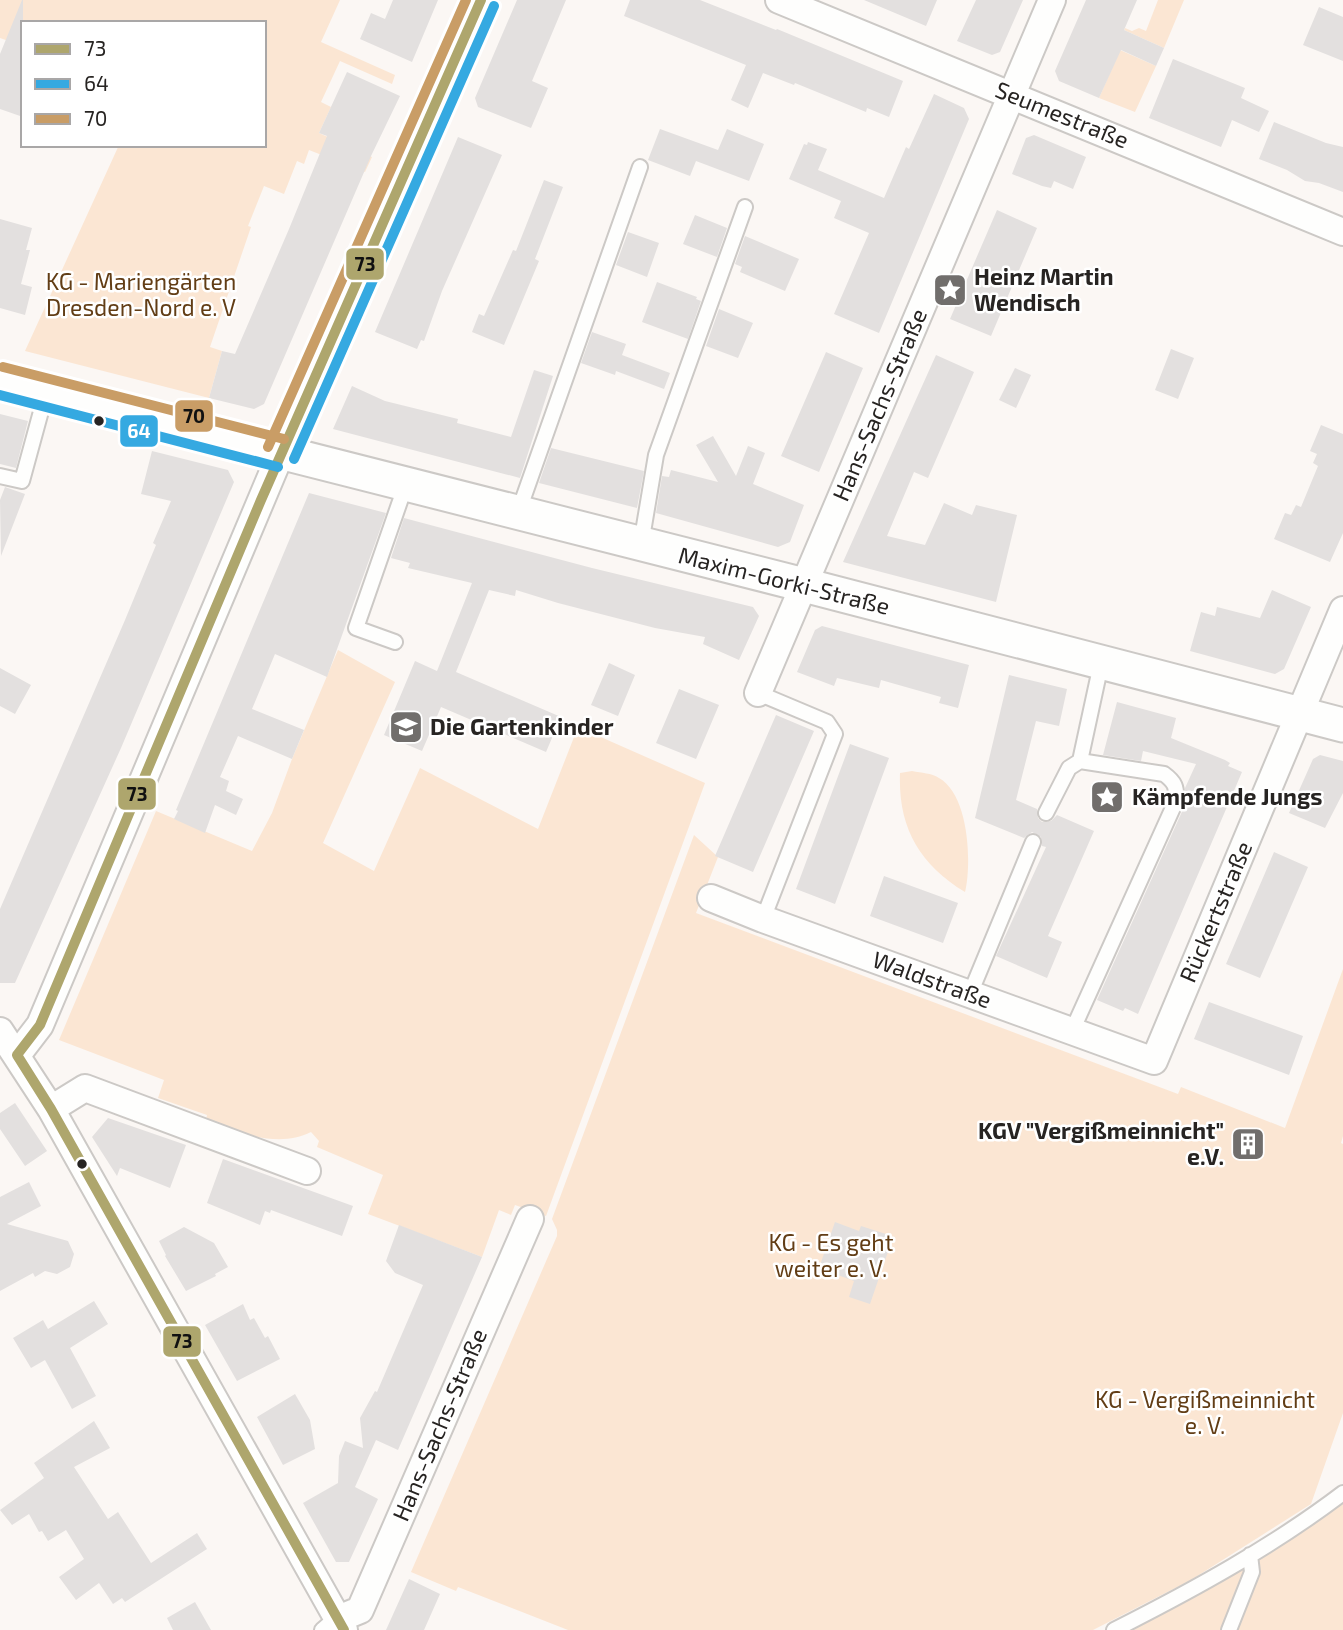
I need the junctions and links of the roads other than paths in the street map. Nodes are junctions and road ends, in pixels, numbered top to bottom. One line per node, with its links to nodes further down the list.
1 (481, 0): 10 (street)
2 (779, 0): 4 (street, Seumestraße)
3 (1052, 0): 4 (street, Hans-Sachs-Straße)
4 (1010, 94): 7 (street, Seumestraße); 15 (street, Hans-Sachs-Straße)
5 (640, 167): 13 (lane)
6 (745, 207): 14 (lane)
7 (1343, 232)
8 (0, 381): 9 (street, Maxim-Gorki-Straße)
9 (46, 393): 10 (street, Maxim-Gorki-Straße); 11 (lane)
10 (281, 453): 12 (street, Maxim-Gorki-Straße); 30 (street)
11 (0, 475)
12 (405, 484): 13 (street, Maxim-Gorki-Straße); 17 (lane)
13 (518, 513): 14 (street, Maxim-Gorki-Straße)
14 (641, 544): 15 (street, Maxim-Gorki-Straße)
15 (804, 585): 18 (street, Maxim-Gorki-Straße); 19 (street, Hans-Sachs-Straße)
16 (1343, 610): 20 (street, Rückertstraße)
17 (395, 642)
18 (1101, 664): 20 (street, Maxim-Gorki-Straße); 22 (lane)
19 (758, 693): 26 (lane)
20 (1300, 715): 21 (street, Maxim-Gorki-Straße); 31 (street, Rückertstraße)
21 (1343, 725)
22 (1080, 761): 23 (lane); 29 (lane)
23 (1046, 813)
24 (1034, 842): 27 (lane)
25 (711, 898): 26 (street, Waldstraße)
26 (763, 919): 27 (street, Waldstraße)
27 (970, 994): 29 (street, Waldstraße)
28 (0, 1031): 30 (street)
29 (1072, 1031): 31 (street, Waldstraße)
30 (18, 1055): 32 (street)
31 (1153, 1060)
32 (51, 1109): 33 (street); 37 (street)
33 (307, 1171)
34 (530, 1219): 37 (street, Hans-Sachs-Straße)
35 (1343, 1493): 36 (lane)
36 (1250, 1555): 38 (lane); 39 (lane)
37 (335, 1624)
38 (1114, 1630)
39 (1228, 1630)

